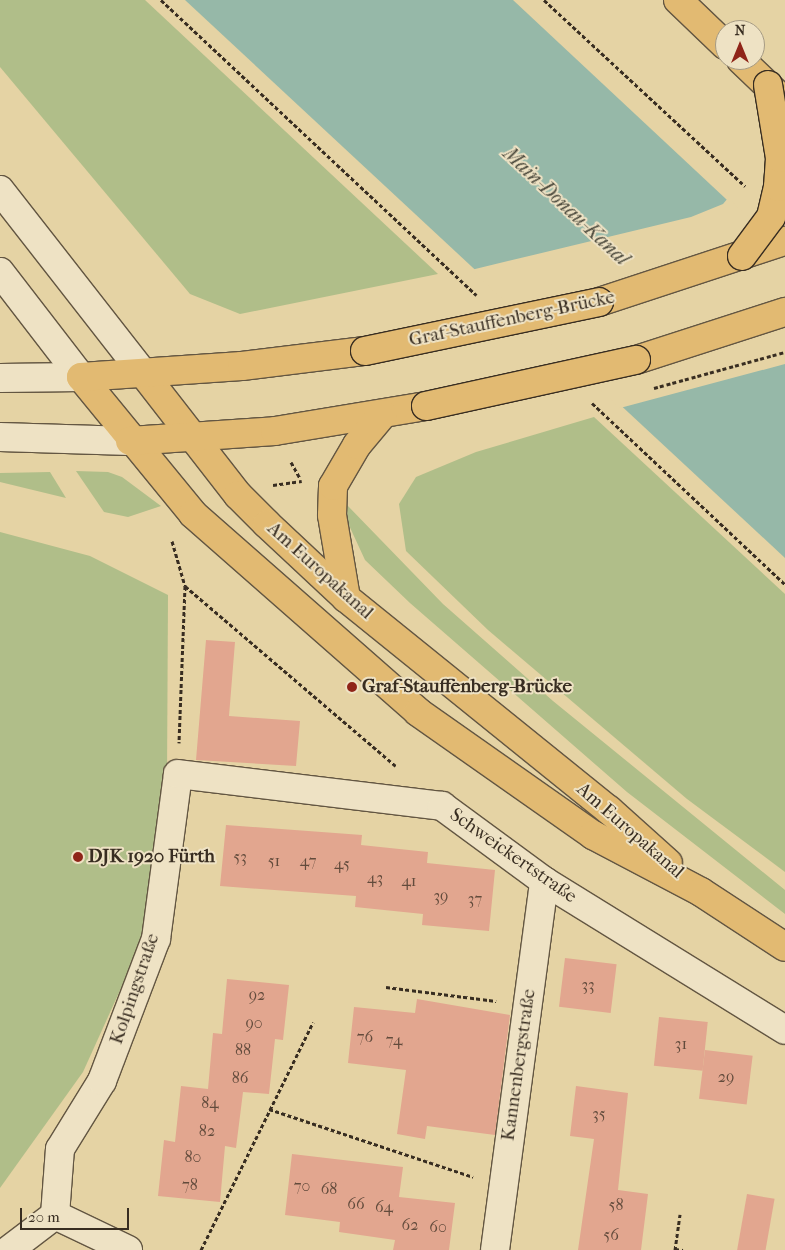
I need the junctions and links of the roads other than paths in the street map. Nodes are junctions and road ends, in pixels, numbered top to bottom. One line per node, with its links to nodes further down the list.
1 (678, 0): 2 (main road)
2 (715, 35)
3 (751, 70): 4 (main road)
4 (776, 94): 7 (main road, bridge)
5 (0, 190): 10 (street, Am Europakanal)
6 (785, 241): 7 (main road, Graf-Stauffenberg-Brücke)
7 (742, 256): 10 (main road, Graf-Stauffenberg-Brücke, bridge)
8 (0, 272): 11 (street, Am Europakanal)
9 (785, 312): 13 (main road, bridge)
10 (143, 373): 11 (main road, Graf-Stauffenberg-Brücke); 15 (main road, Am Europakanal)
11 (81, 377): 12 (street); 16 (main road, Am Europakanal)
12 (0, 378)
13 (383, 414): 15 (main road); 17 (main road)
14 (0, 437): 16 (street)
15 (192, 437): 16 (main road); 17 (main road, Am Europakanal)
16 (130, 441): 20 (main road, Am Europakanal)
17 (346, 598): 20 (main road, Am Europakanal)
18 (178, 774): 19 (street, Schweickertstraße); 23 (street, Kolpingstraße)
19 (544, 881): 22 (street, Schweickertstraße); 26 (street, Kannenbergstraße)
20 (701, 892): 21 (main road, Am Europakanal)
21 (785, 947)
22 (785, 1030)
23 (55, 1216): 24 (street); 25 (street)
24 (8, 1250)
25 (128, 1250)
26 (495, 1250)

